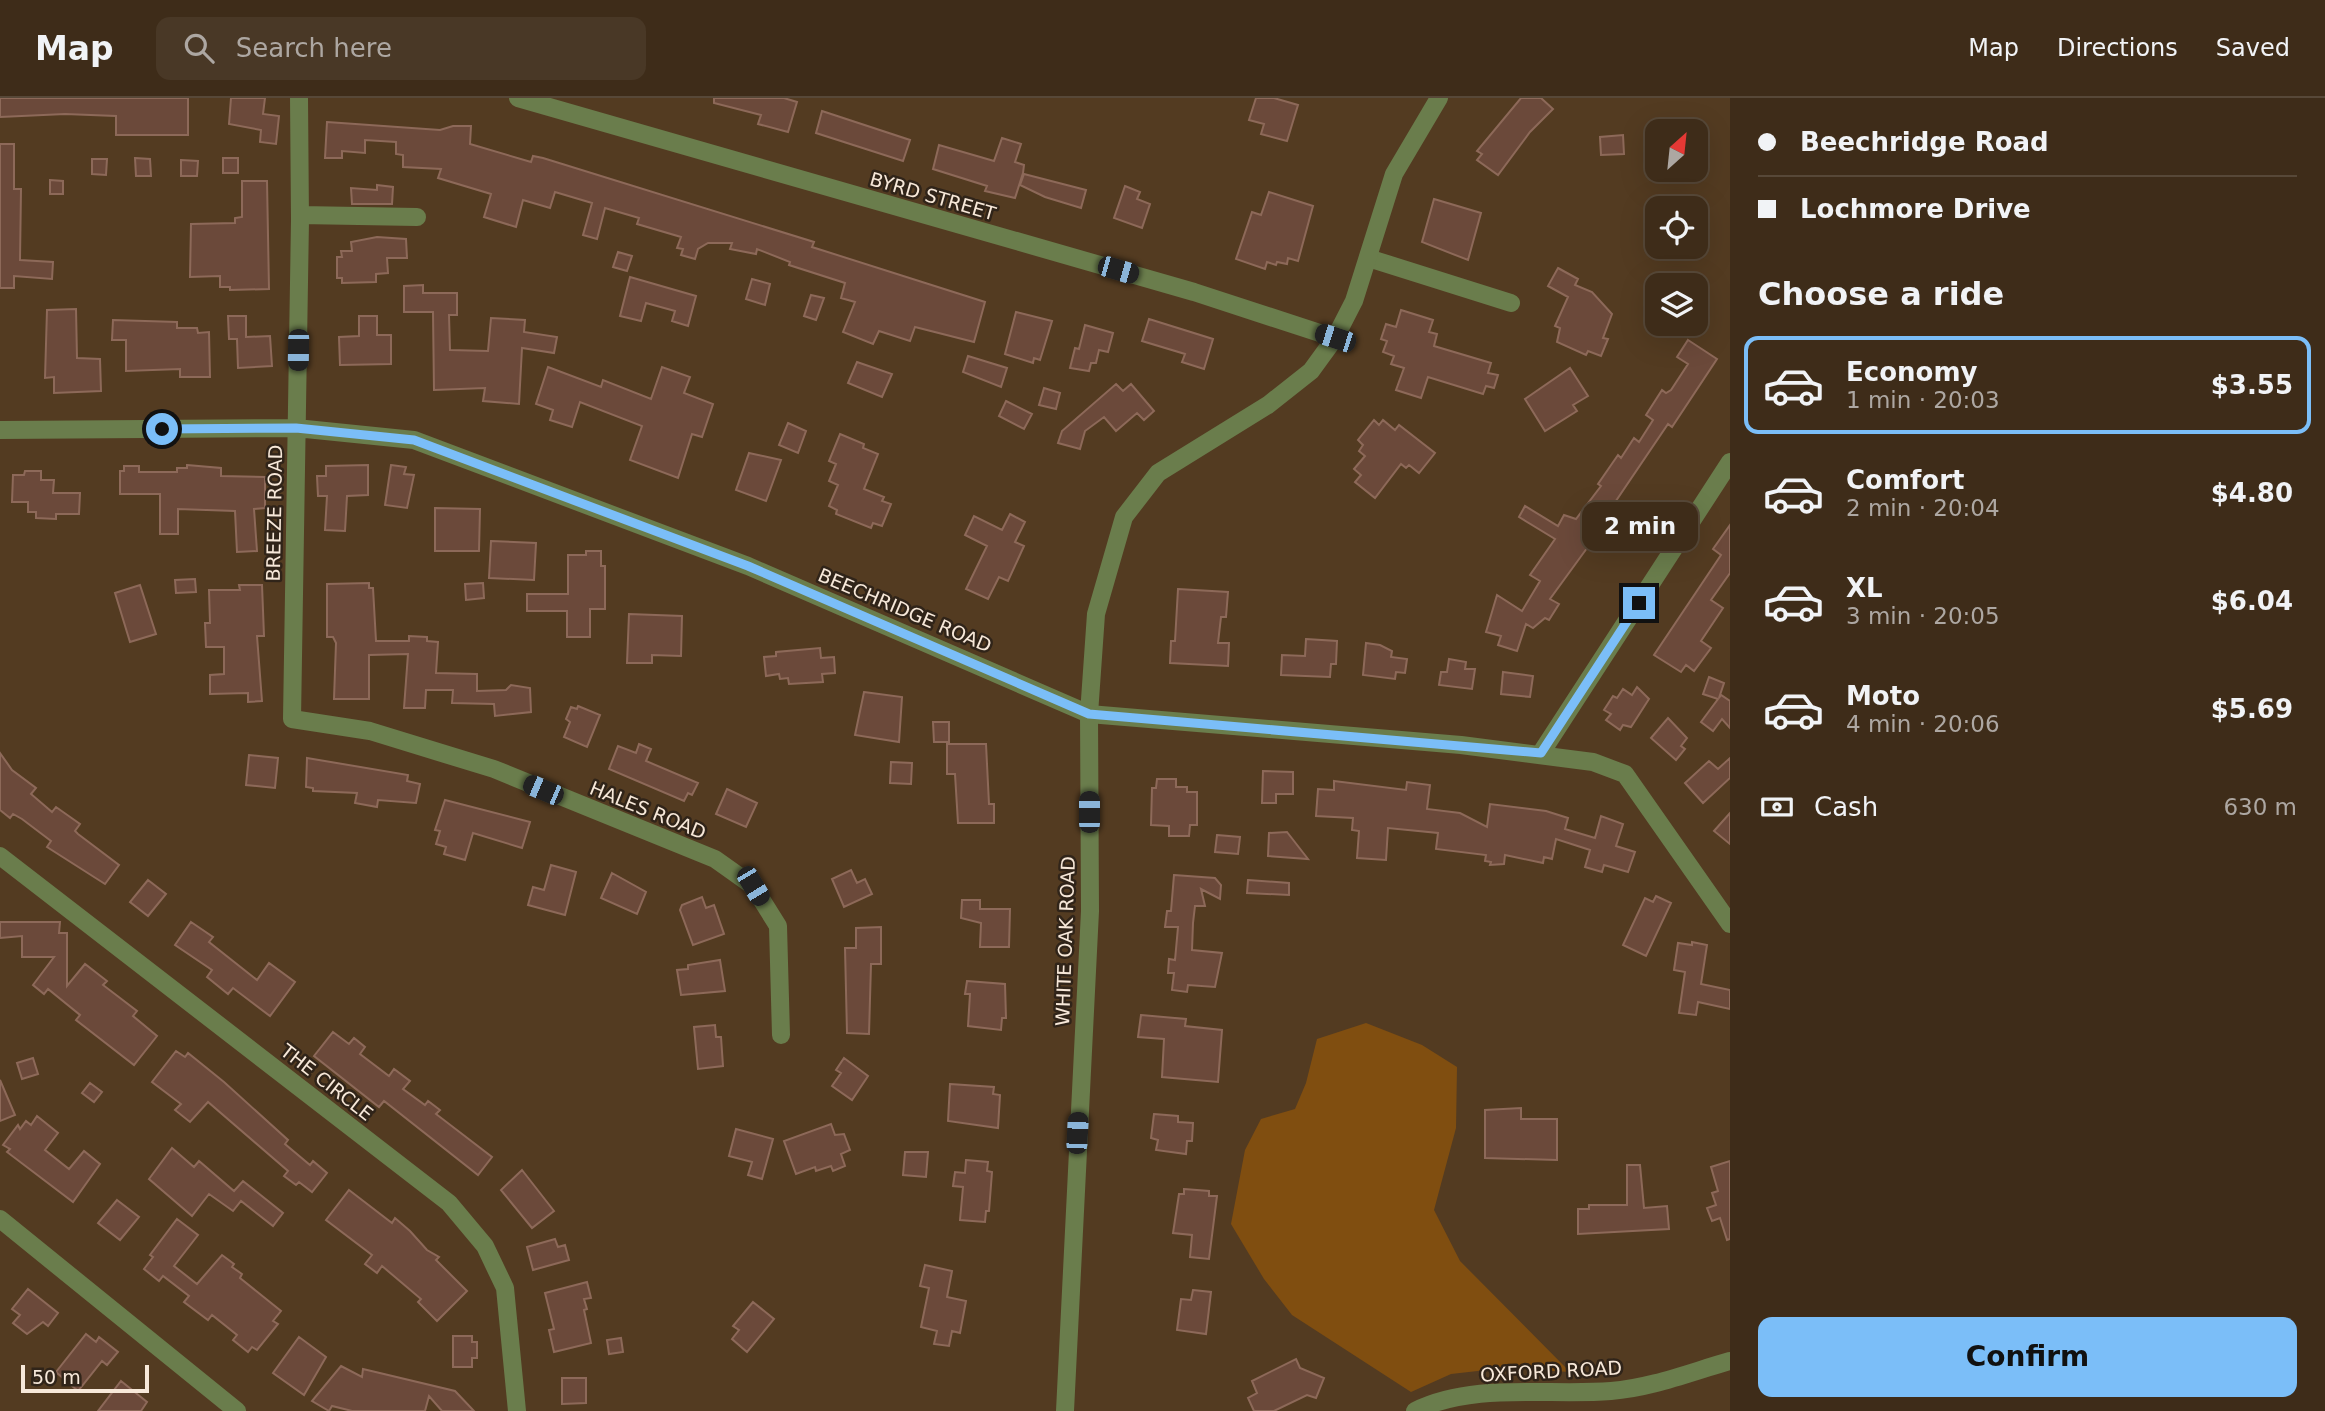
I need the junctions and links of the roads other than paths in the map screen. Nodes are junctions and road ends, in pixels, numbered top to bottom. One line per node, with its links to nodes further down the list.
1 (299, 98): 4 (street, BREEZE ROAD)
2 (518, 98): 8 (street, BYRD STREET)
3 (1439, 98): 6 (street, WHITE OAK ROAD)
4 (300, 215): 5 (street); 9 (street, BREEZE ROAD)
5 (417, 218)
6 (1368, 258): 7 (street); 8 (street, WHITE OAK ROAD)
7 (1511, 303)
8 (1335, 338): 12 (street, WHITE OAK ROAD)
9 (296, 428): 10 (street, BEECHRIDGE ROAD); 12 (street, BEECHRIDGE ROAD); 13 (street, BREEZE ROAD)
10 (0, 430)
11 (1730, 462): 14 (street)
12 (1089, 714): 14 (street, BEECHRIDGE ROAD); 22 (street, WHITE OAK ROAD)
13 (292, 719): 17 (street, HALES ROAD)
14 (1541, 753): 16 (street, BEECHRIDGE ROAD)
15 (0, 856): 21 (street, THE CIRCLE)
16 (1730, 924)
17 (781, 1035)
18 (0, 1219): 20 (street)
19 (1730, 1361): 23 (street, OXFORD ROAD)
20 (237, 1411)
21 (517, 1411)
22 (1065, 1411)
23 (1415, 1411)

